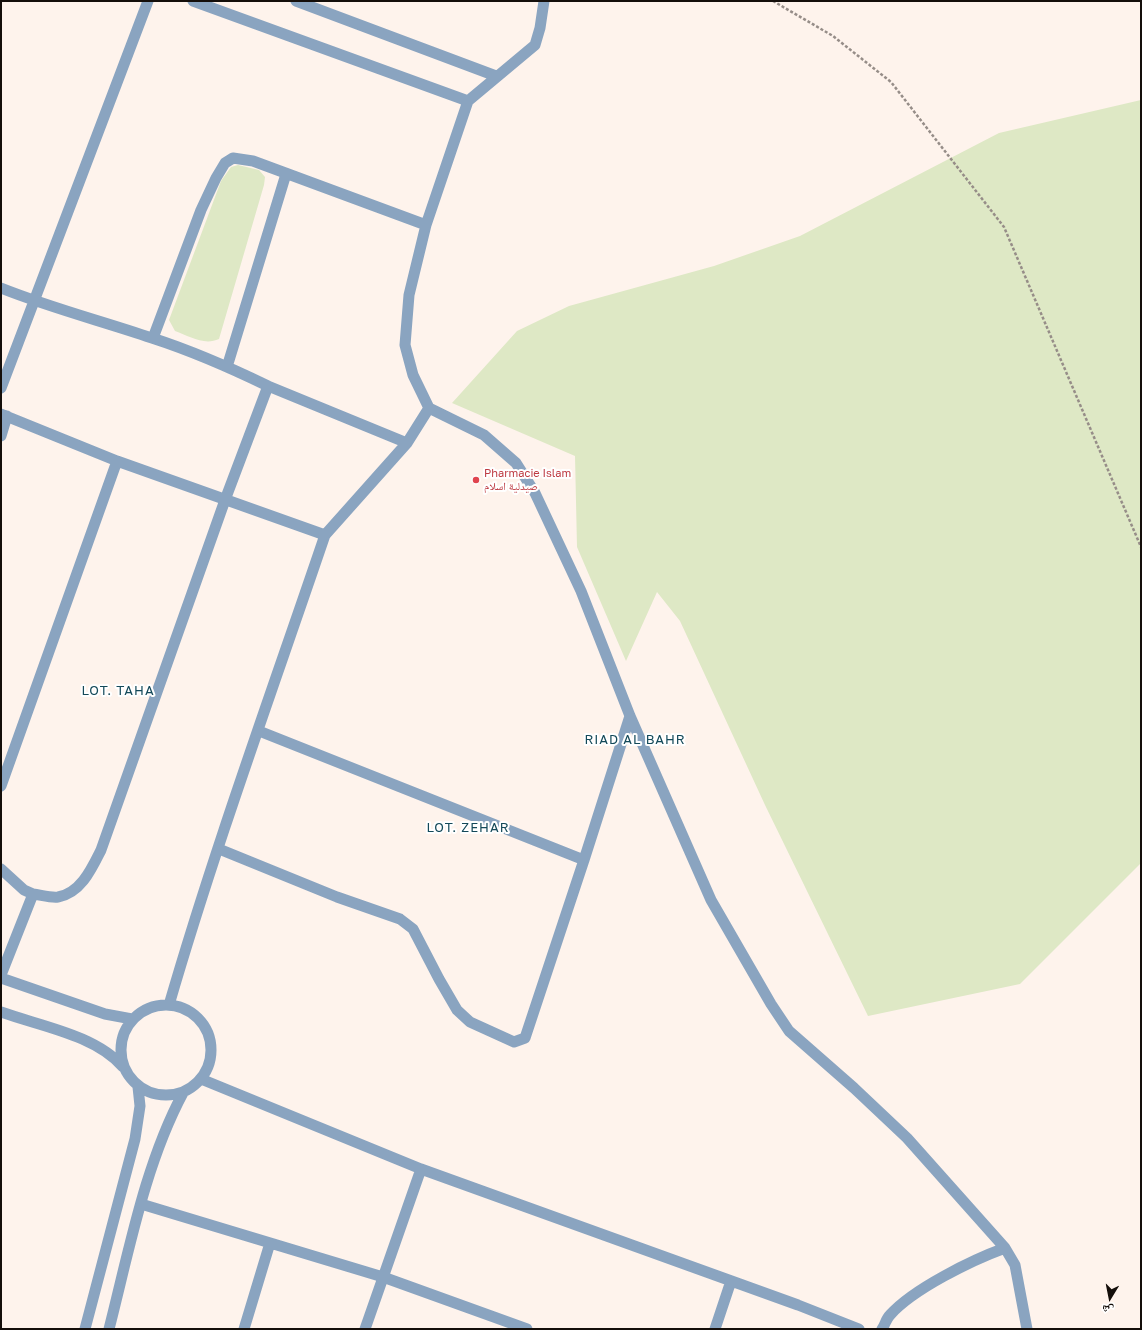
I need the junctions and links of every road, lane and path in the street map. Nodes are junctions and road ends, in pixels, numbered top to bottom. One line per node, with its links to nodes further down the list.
1 (148, 1): 11 (street)
2 (193, 1): 7 (street)
3 (296, 1): 6 (street)
4 (544, 1): 6 (street)
5 (773, 1): 23 (path)
6 (496, 76): 7 (street)
7 (468, 102): 9 (street)
8 (286, 174): 9 (street); 12 (street); 13 (street)
9 (426, 225): 16 (street)
10 (1, 288): 11 (street)
11 (34, 301): 12 (street); 15 (street)
12 (153, 338): 13 (street)
13 (227, 367): 14 (street)
14 (268, 386): 19 (street); 21 (street)
15 (1, 388)
16 (429, 408): 19 (street); 24 (street)
17 (4, 415): 18 (street); 20 (street)
18 (1, 436)
19 (407, 443): 22 (street)
20 (117, 461): 21 (street); 26 (street)
21 (225, 500): 22 (street); 30 (street)
22 (325, 535): 25 (street)
23 (1141, 547)
24 (630, 716): 28 (street); 42 (street)
25 (259, 731): 27 (street); 28 (street)
26 (1, 786)
27 (219, 849): 28 (street); 32 (street)
28 (584, 860)
29 (1, 869): 30 (street)
30 (34, 894): 31 (street)
31 (1, 977): 34 (street)
32 (169, 1005): 34 (street); 36 (street)
33 (1, 1012): 35 (street)
34 (132, 1019): 35 (street)
35 (123, 1067): 37 (street)
36 (201, 1079): 38 (street); 39 (street)
37 (138, 1087): 38 (street); 45 (street)
38 (183, 1093): 40 (street)
39 (421, 1169): 43 (street); 44 (street)
40 (142, 1204): 41 (street); 46 (street)
41 (270, 1243): 43 (street); 47 (street)
42 (1005, 1248): 52 (street); 53 (street)
43 (383, 1278): 48 (street); 49 (street)
44 (731, 1281): 50 (street); 51 (street)
45 (85, 1329)
46 (109, 1329)
47 (244, 1329)
48 (365, 1329)
49 (527, 1329)
50 (715, 1329)
51 (859, 1329)
52 (882, 1329)
53 (1027, 1329)

